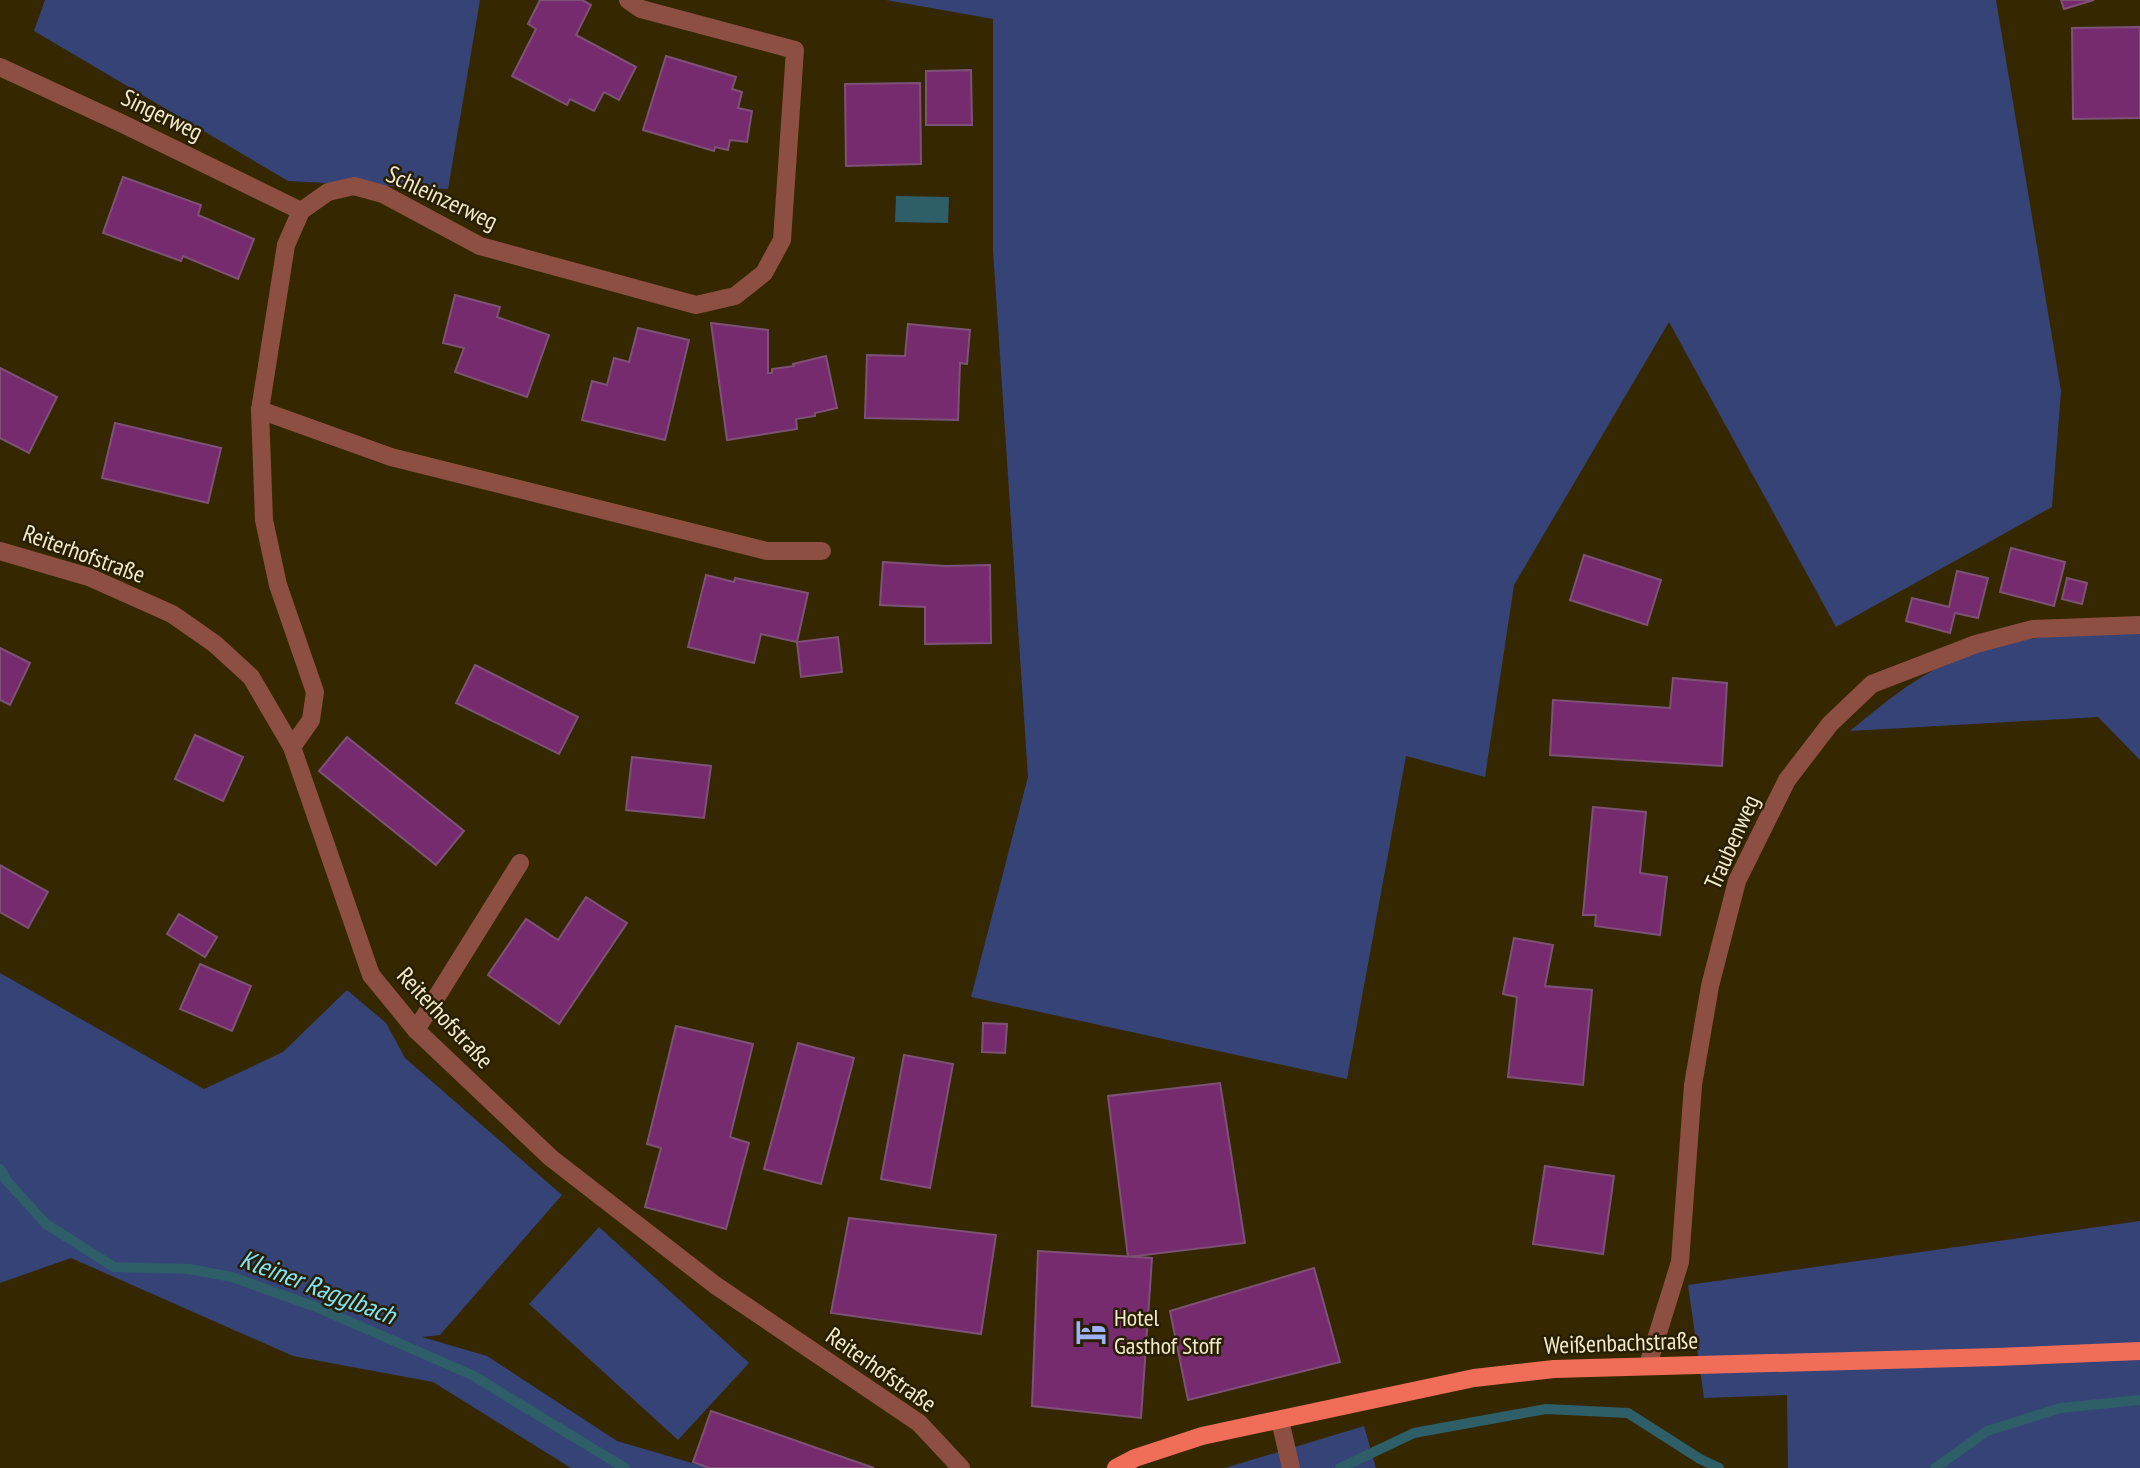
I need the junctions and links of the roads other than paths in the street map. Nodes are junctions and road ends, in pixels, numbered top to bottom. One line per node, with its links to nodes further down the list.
1 (634, 4): 3 (street, Schleinzerweg)
2 (0, 67): 3 (street, Singerweg)
3 (301, 211): 4 (street)
4 (260, 410): 6 (street); 8 (street)
5 (0, 551): 8 (street, Reiterhofstraße)
6 (822, 551)
7 (2140, 625): 12 (street, Traubenweg)
8 (292, 747): 10 (street, Reiterhofstraße)
9 (520, 863): 10 (street)
10 (416, 1030): 14 (street, Reiterhofstraße)
11 (2140, 1351): 12 (main road, Weißenbachstraße)
12 (1648, 1365): 13 (main road, Weißenbachstraße)
13 (1280, 1420): 15 (main road, Weißenbachstraße); 16 (street)
14 (961, 1468)
15 (1116, 1468)
16 (1291, 1468)

